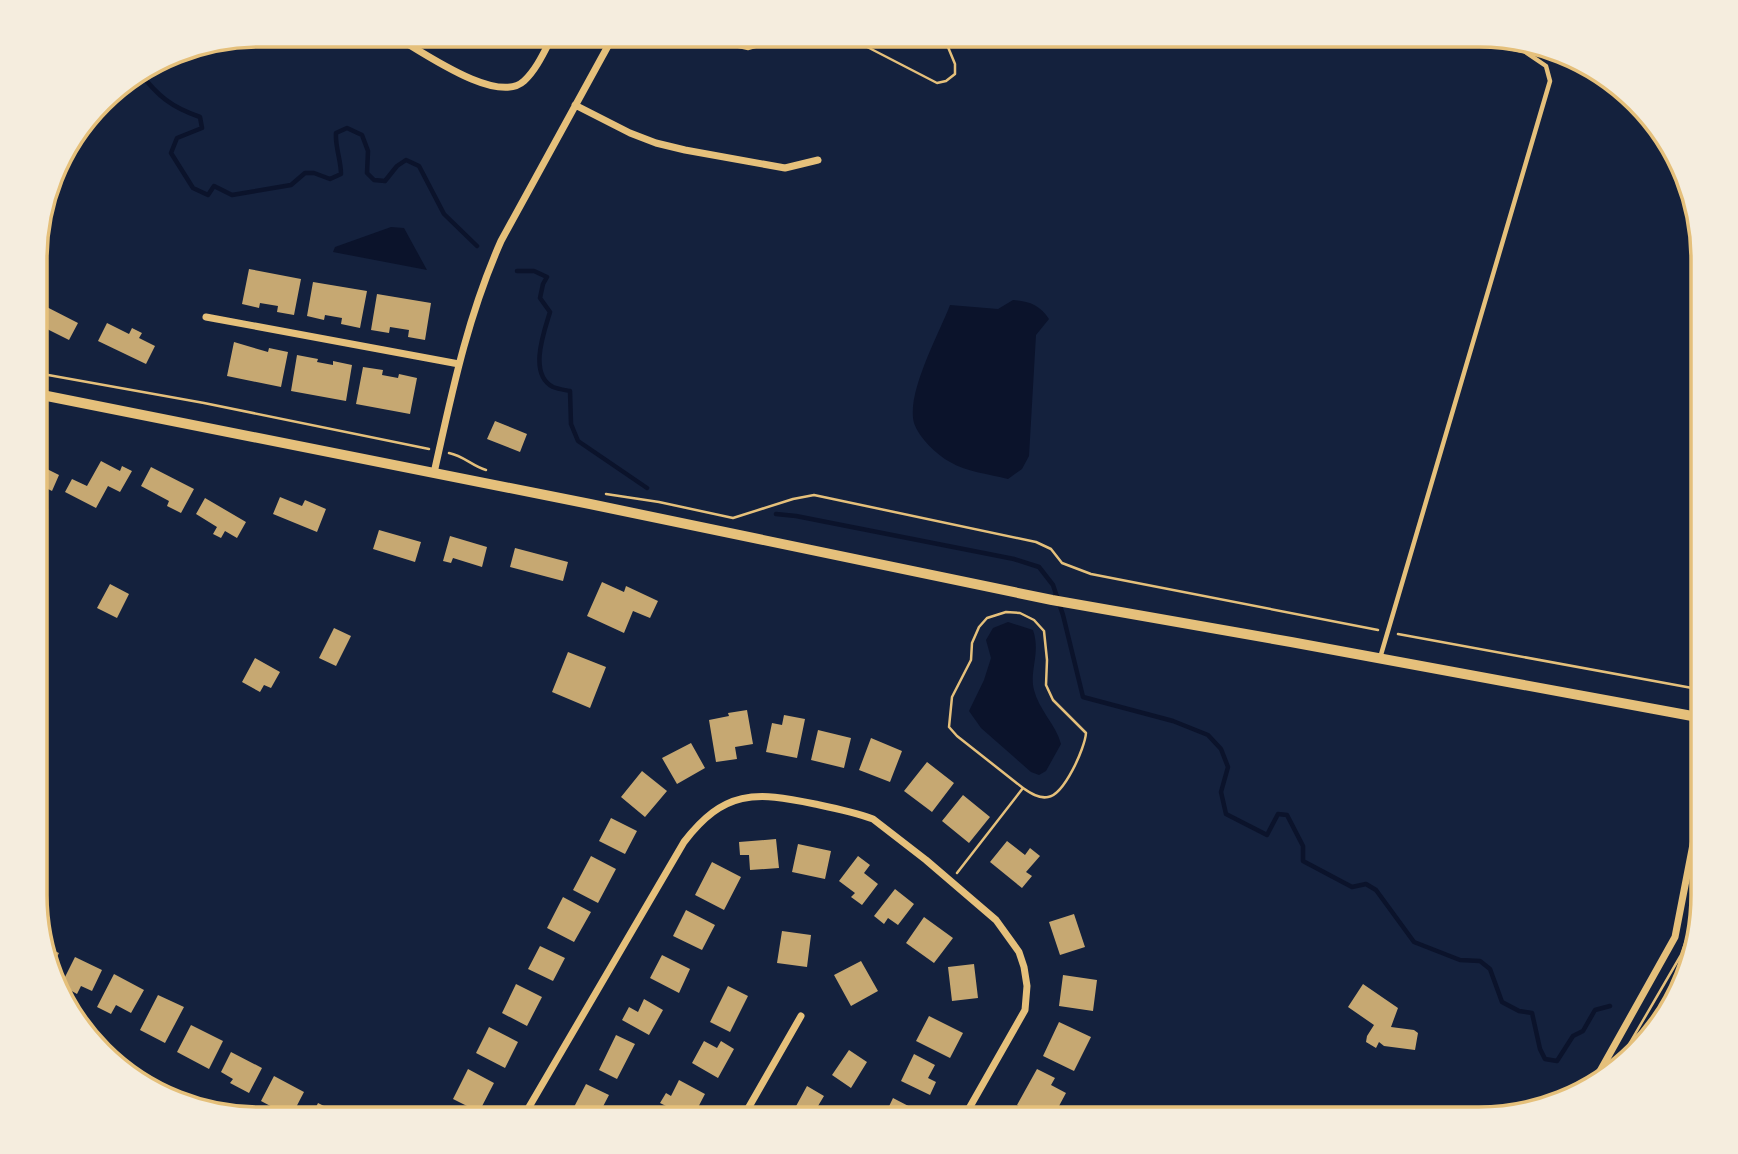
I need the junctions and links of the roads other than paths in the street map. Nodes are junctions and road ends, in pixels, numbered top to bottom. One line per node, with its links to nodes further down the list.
1 (415, 47): 2 (street)
2 (546, 47)
3 (607, 47): 5 (street)
4 (1526, 53): 11 (lane)
5 (575, 105): 6 (street); 8 (street)
6 (818, 160)
7 (206, 317): 8 (street)
8 (459, 365): 10 (street)
9 (47, 396): 10 (street)
10 (434, 473): 11 (street)
11 (1380, 659): 12 (street)
12 (1690, 716)
13 (1690, 860): 15 (street)
14 (801, 1016): 18 (street)
15 (1602, 1067)
16 (970, 1106): 17 (street)
17 (529, 1107)
18 (749, 1107)

